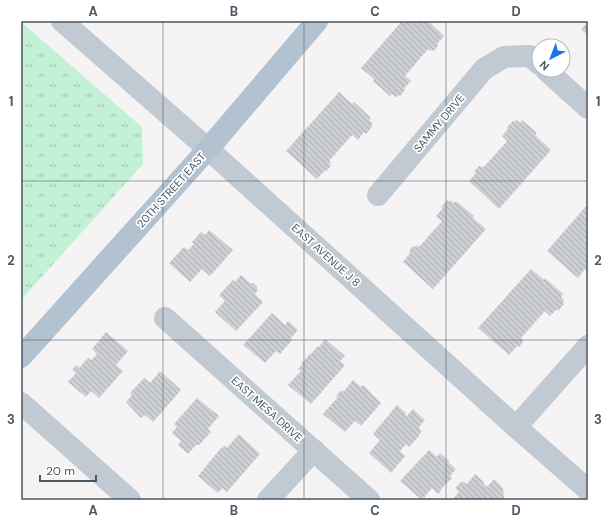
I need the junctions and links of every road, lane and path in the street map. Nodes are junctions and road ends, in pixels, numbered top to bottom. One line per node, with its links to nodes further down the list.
1 (62, 21): 6 (street, EAST AVENUE J 8)
2 (317, 21): 6 (main road, 20TH STREET EAST)
3 (531, 57): 7 (street, SAMMY DRIVE)
4 (555, 78): 5 (street)
5 (588, 108)
6 (208, 149): 10 (main road, 20TH STREET EAST); 12 (street, EAST AVENUE J 8)
7 (378, 195)
8 (165, 318): 13 (street, EAST MESA DRIVE)
9 (588, 346): 12 (street)
10 (21, 357)
11 (21, 403): 15 (street)
12 (516, 427): 14 (street, EAST AVENUE J 8)
13 (314, 450): 16 (street); 17 (street, EAST MESA DRIVE)
14 (588, 490)
15 (130, 500)
16 (268, 500)
17 (369, 500)

